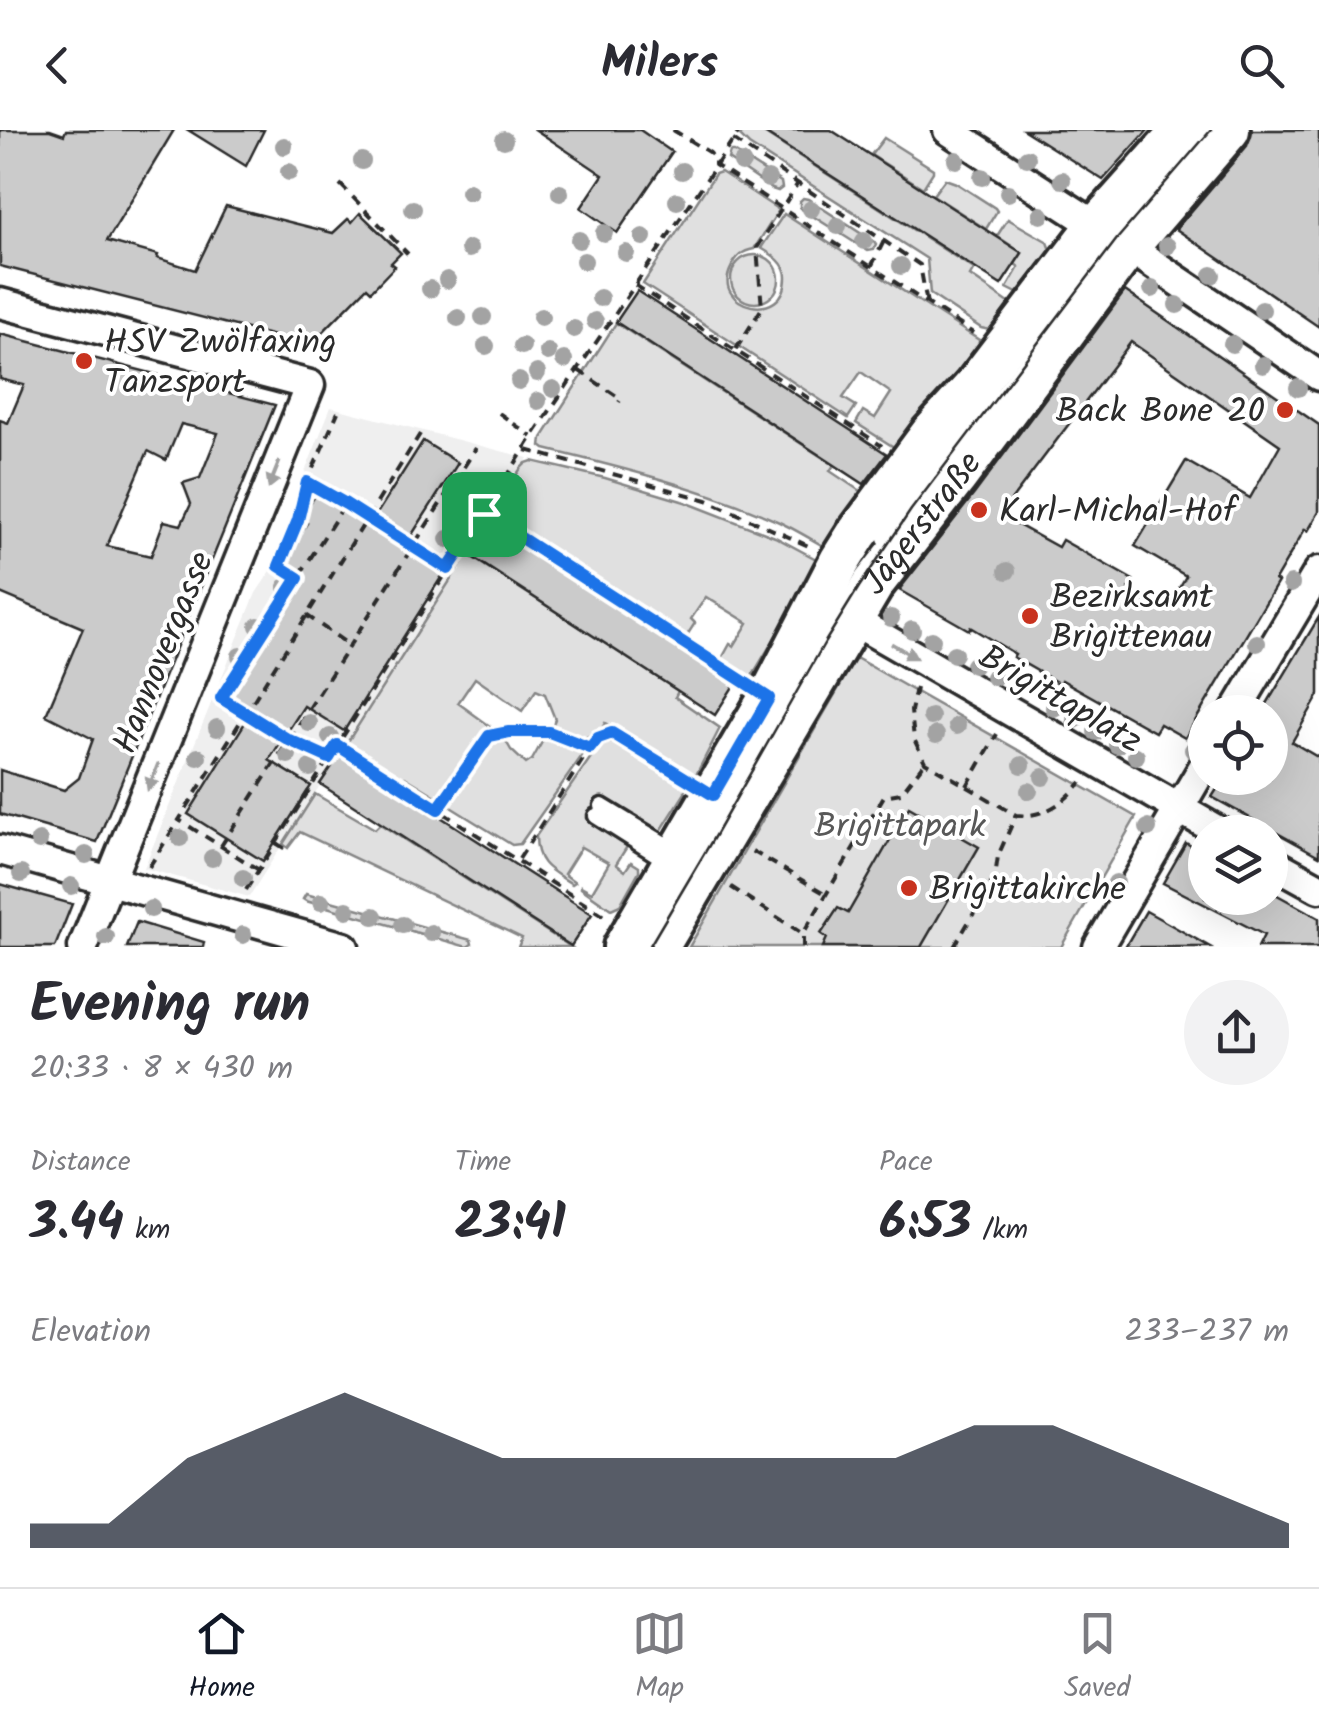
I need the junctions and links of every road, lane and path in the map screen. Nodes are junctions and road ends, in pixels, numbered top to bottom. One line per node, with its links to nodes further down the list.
1 (673, 130): 7 (path)
2 (740, 130): 6 (path)
3 (948, 130): 11 (street)
4 (1183, 130): 11 (main road, Jägerstraße)
5 (1229, 130): 11 (main road, Jägerstraße)
6 (734, 140): 7 (path); 8 (path)
7 (715, 165): 10 (path); 15 (path)
8 (798, 183): 10 (path); 12 (path)
9 (340, 184): 13 (path)
10 (783, 210): 14 (path); 19 (path)
11 (1113, 236): 21 (street); 41 (main road, Jägerstraße)
12 (884, 241): 14 (path); 17 (path)
13 (408, 254)
14 (872, 267): 17 (path)
15 (635, 284): 19 (path); 20 (path)
16 (0, 303): 75 (street, Hannovergasse, one-way to 75)
17 (928, 304): 18 (path)
18 (986, 342)
19 (735, 350): 28 (path)
20 (578, 370): 23 (path); 27 (path)
21 (1319, 376)
22 (999, 385): 37 (lane, Jägerstraße)
23 (619, 402)
24 (338, 412): 31 (path)
25 (499, 413): 27 (path)
26 (420, 434): 34 (path)
27 (532, 438): 30 (path)
28 (882, 446)
29 (476, 448): 35 (path)
30 (526, 450): 33 (path); 36 (path)
31 (307, 482): 32 (path); 40 (path)
32 (346, 504): 34 (path); 40 (path)
33 (484, 514): 38 (path); 46 (path)
34 (366, 517): 35 (path); 42 (path)
35 (412, 546): 38 (path); 43 (path)
36 (814, 548)
37 (878, 548)
38 (448, 569): 50 (path)
39 (1319, 571): 45 (street)
40 (298, 578): 48 (path)
41 (837, 611): 44 (street, Brigittaplatz, one-way to 44); 46 (main road, Jägerstraße); 65 (main road, Jägerstraße)
42 (306, 615): 43 (path); 48 (path)
43 (350, 645): 49 (path)
44 (928, 664): 47 (street, Brigittaplatz); 55 (path)
45 (1245, 695)
46 (769, 698): 58 (main road, Jägerstraße)
47 (1010, 712): 54 (street, Brigittaplatz); 56 (path)
48 (244, 714): 49 (path); 64 (path)
49 (289, 740): 53 (path); 67 (path)
50 (337, 745): 53 (path); 59 (path)
51 (590, 748): 58 (path); 59 (path); 70 (path)
52 (757, 750): 71 (lane, Jägerstraße)
53 (329, 758): 66 (path)
54 (1094, 760): 60 (street, Brigittaplatz); 62 (path)
55 (925, 762): 56 (path); 78 (path)
56 (967, 786): 62 (path)
57 (1188, 792): 60 (street)
58 (713, 795): 71 (main road, Jägerstraße)
59 (438, 809): 70 (path)
60 (1178, 809): 63 (street, Brigittaplatz); 85 (street)
61 (599, 811): 71 (lane)
62 (1016, 815): 84 (path)
63 (1189, 815)
64 (179, 820): 67 (path); 74 (path)
65 (725, 834): 71 (main road, Jägerstraße); 78 (path)
66 (276, 843): 69 (path); 72 (path)
67 (221, 846): 72 (path)
68 (0, 850): 75 (street)
69 (287, 850)
70 (518, 859): 80 (path)
71 (687, 869): 79 (path); 80 (main road, Jägerstraße)
72 (259, 870): 77 (path)
73 (1288, 871): 76 (street)
74 (146, 876)
75 (110, 882): 81 (street, Hannovergasse); 82 (street)
76 (1319, 888)
77 (246, 890)
78 (826, 894): 79 (path)
79 (802, 934): 83 (path)
80 (639, 944)
81 (83, 947)
82 (344, 947)
83 (803, 947)
84 (954, 947)
85 (1098, 947)

